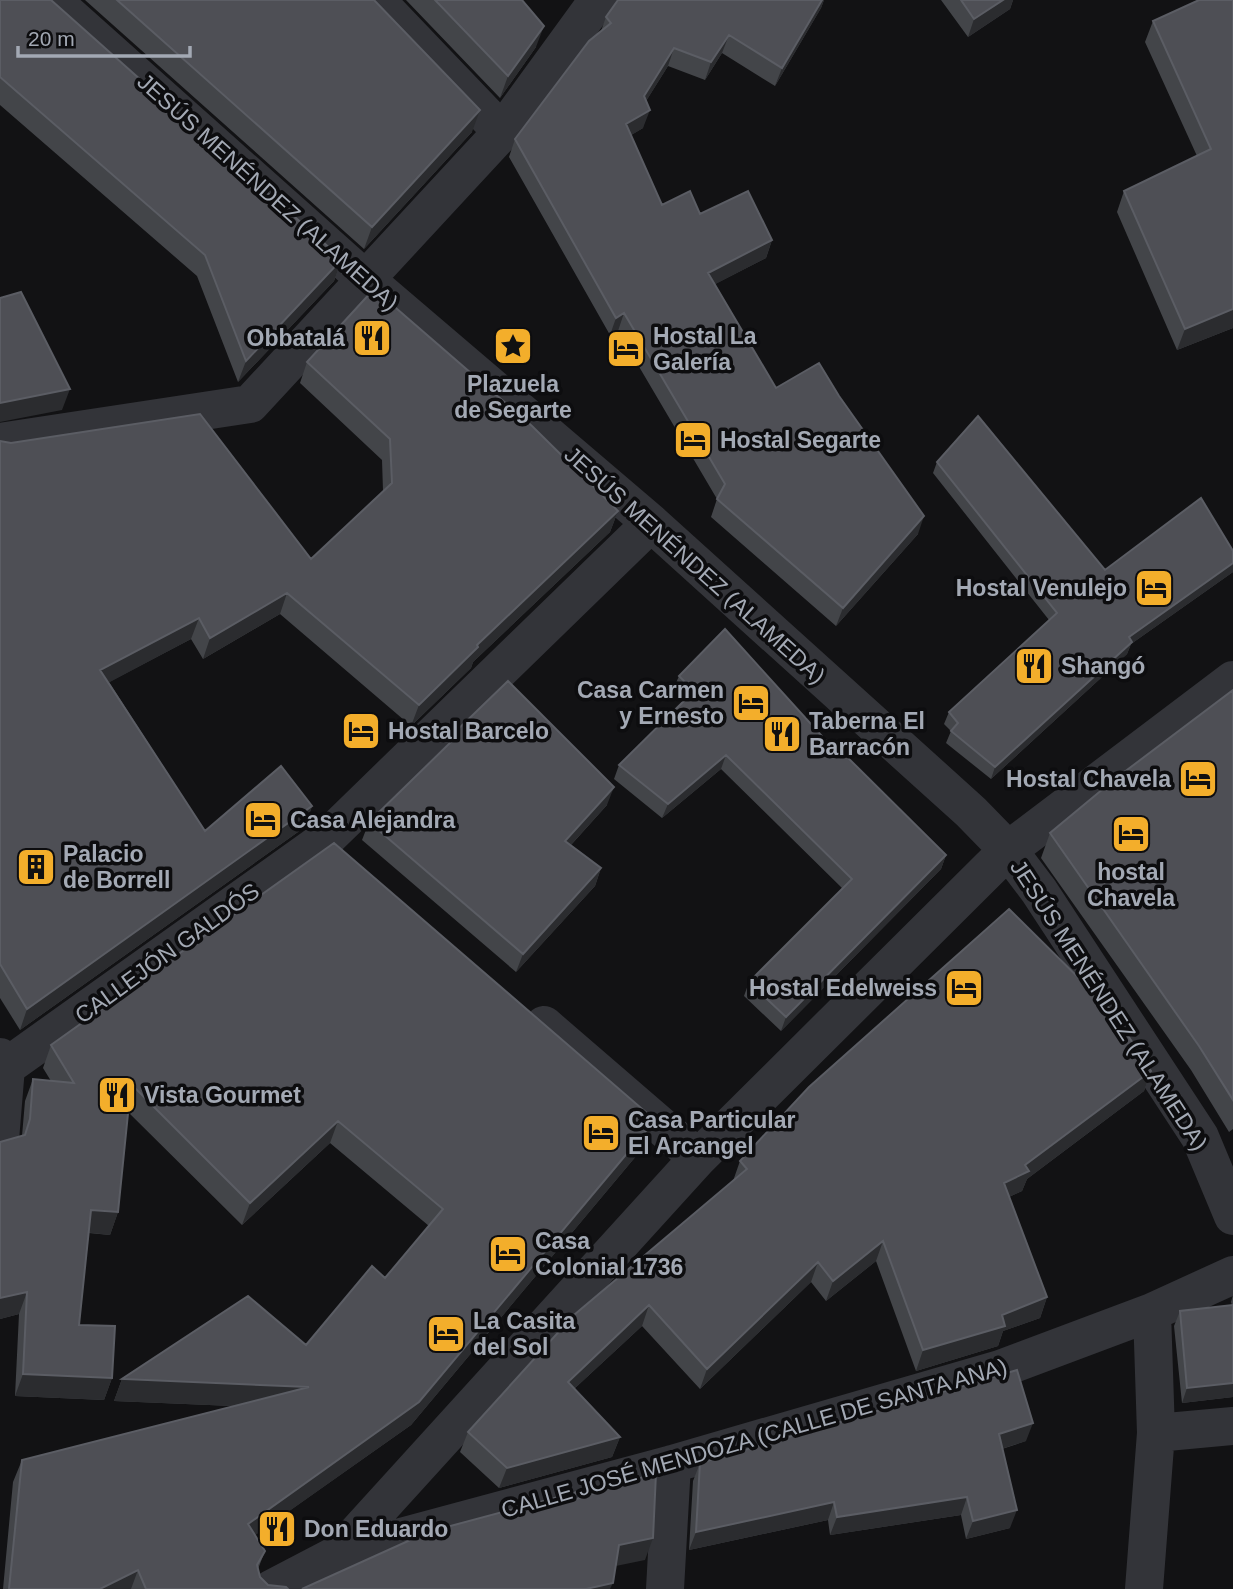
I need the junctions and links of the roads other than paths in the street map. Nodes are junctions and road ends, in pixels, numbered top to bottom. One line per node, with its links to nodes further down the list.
1 (52, 0): 5 (street, JESÚS MENÉNDEZ (ALAMEDA))
2 (376, 0): 4 (street)
3 (598, 0): 4 (street)
4 (502, 132): 5 (street)
5 (365, 279): 6 (street); 7 (street, JESÚS MENÉNDEZ (ALAMEDA))
6 (0, 442)
7 (651, 523): 9 (street, JESÚS MENÉNDEZ (ALAMEDA)); 11 (street, CALLEJÓN GALDÓS)
8 (1233, 680): 9 (street)
9 (1008, 850): 13 (street); 14 (street, JESÚS MENÉNDEZ (ALAMEDA))
10 (518, 1003): 13 (street)
11 (3, 1062): 12 (street)
12 (0, 1140)
13 (698, 1157): 20 (street)
14 (1233, 1216)
15 (1233, 1275): 16 (street, CALLE JOSÉ MENDOZA (CALLE DE SANTA ANA))
16 (1152, 1312): 18 (street); 19 (street, CALLE JOSÉ MENDOZA (CALLE DE SANTA ANA))
17 (1233, 1426): 18 (street)
18 (1156, 1433): 23 (street)
19 (672, 1464): 20 (street, CALLE JOSÉ MENDOZA (CALLE DE SANTA ANA)); 22 (street)
20 (338, 1554): 21 (street, CALLE JOSÉ MENDOZA (CALLE DE SANTA ANA))
21 (271, 1589)
22 (666, 1589)
23 (1144, 1589)

